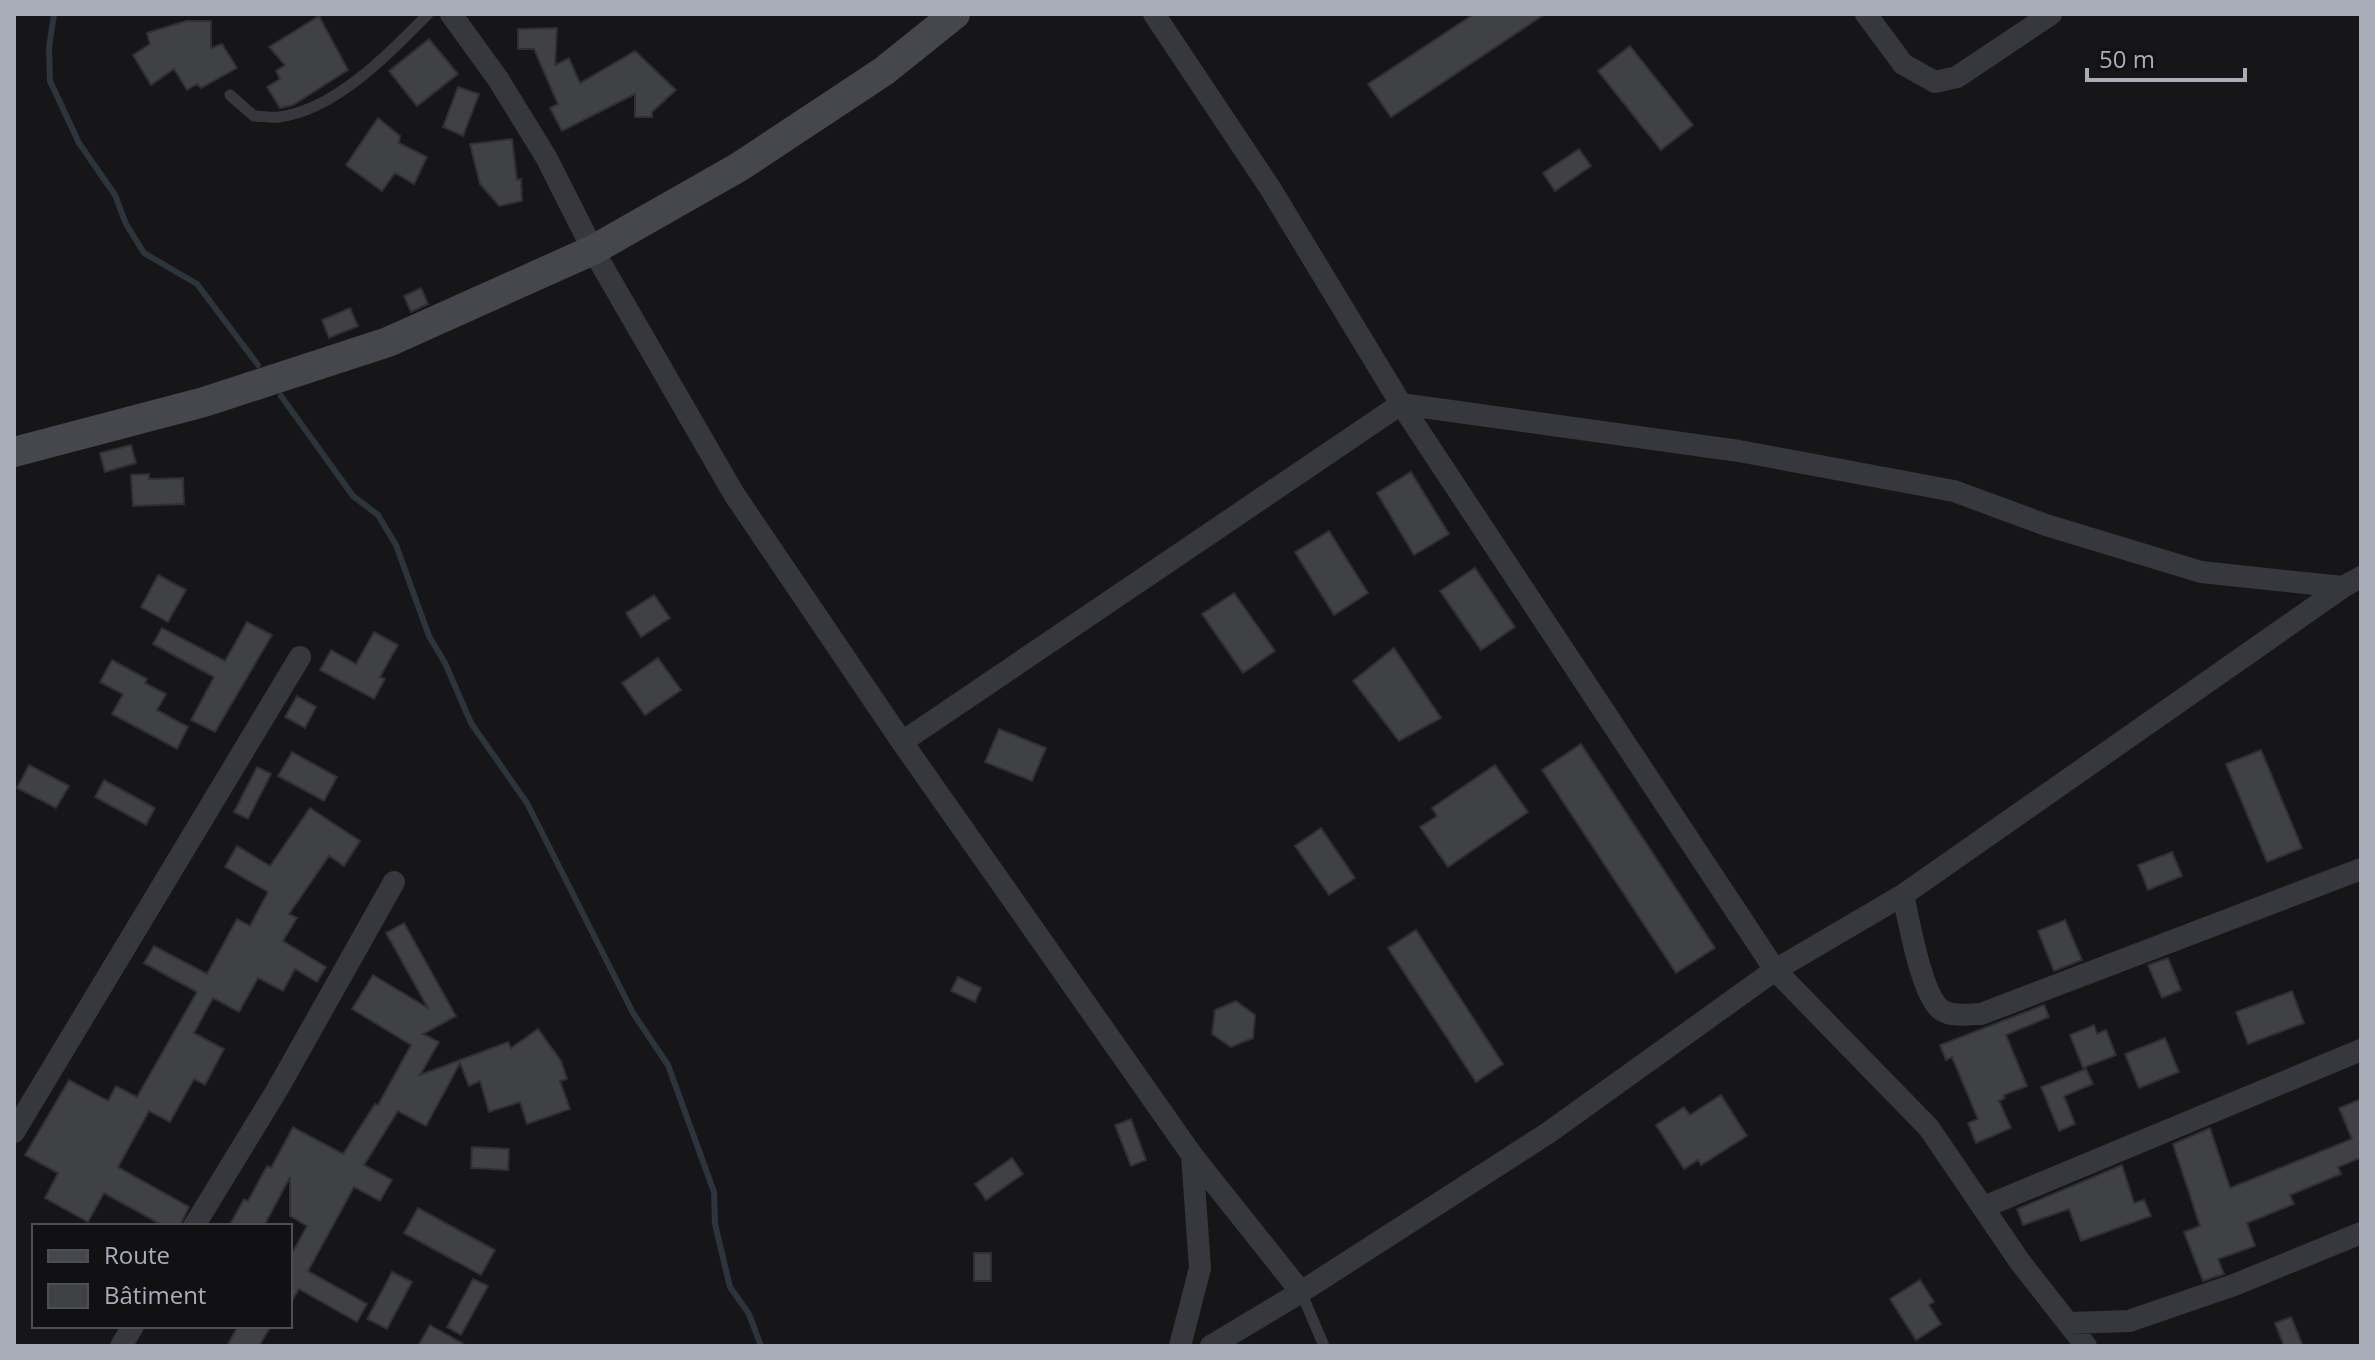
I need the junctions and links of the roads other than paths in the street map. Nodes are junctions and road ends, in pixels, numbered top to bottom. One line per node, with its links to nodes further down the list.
1 (428, 14): 7 (lane)
2 (451, 14): 8 (street)
3 (955, 14): 8 (main road)
4 (1154, 14): 9 (street)
5 (1866, 14): 6 (street)
6 (2051, 14)
7 (230, 95)
8 (593, 250): 10 (main road); 13 (street)
9 (1401, 404): 11 (street); 13 (street); 17 (street)
10 (14, 452)
11 (2352, 582): 16 (street)
12 (300, 657): 19 (street)
13 (902, 742): 20 (street)
14 (2361, 869): 16 (street)
15 (394, 882): 22 (street)
16 (1903, 895): 17 (street)
17 (1775, 970): 21 (street); 24 (street)
18 (2361, 1050): 21 (street)
19 (14, 1132)
20 (1192, 1155): 24 (street); 28 (street)
21 (1984, 1207): 25 (street)
22 (195, 1224)
23 (2361, 1233): 25 (street)
24 (1301, 1292): 29 (street); 30 (lane)
25 (2070, 1323): 31 (street)
26 (132, 1328): 27 (street)
27 (121, 1346)
28 (1180, 1346)
29 (1211, 1346)
30 (1324, 1346)
31 (2086, 1346)

